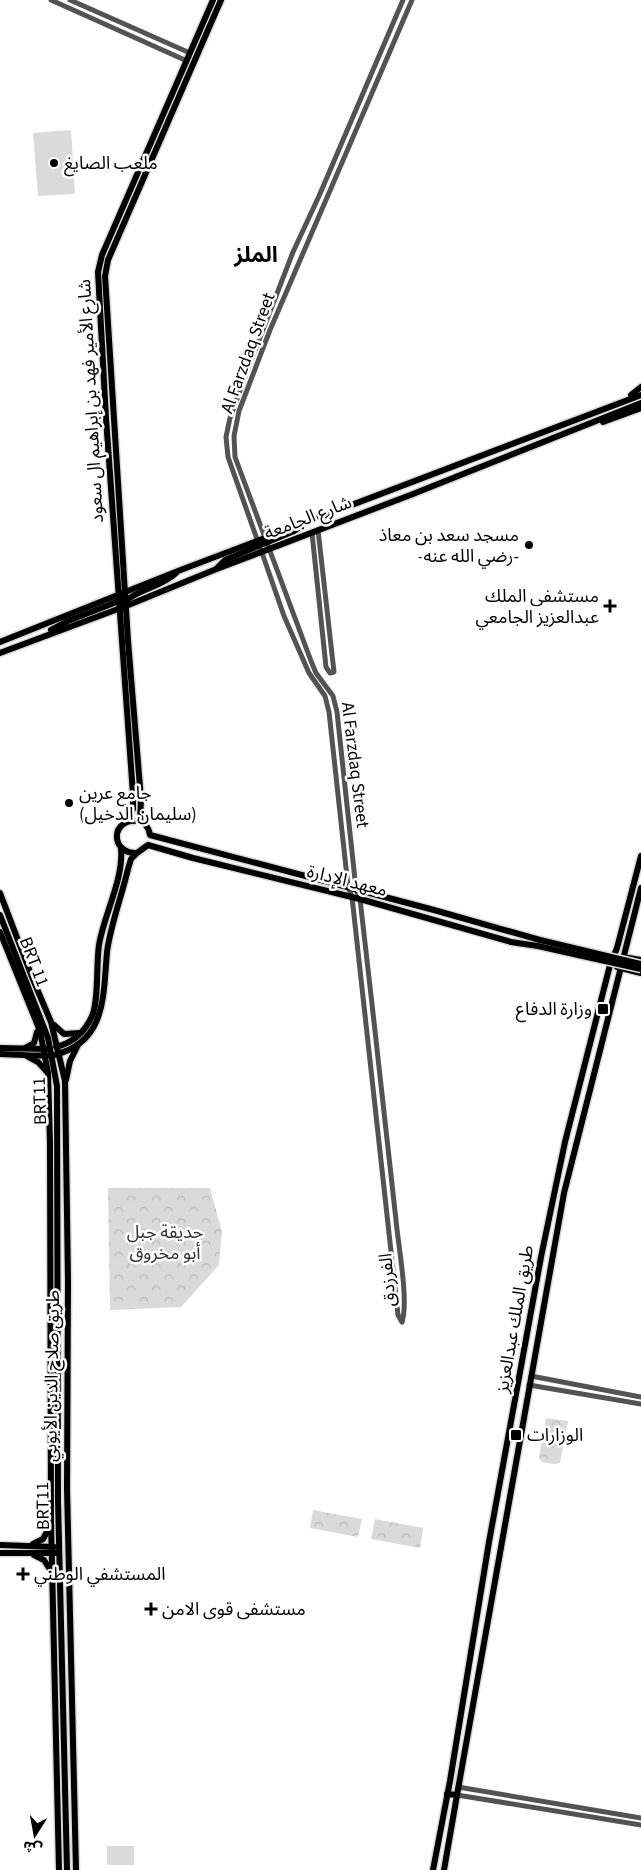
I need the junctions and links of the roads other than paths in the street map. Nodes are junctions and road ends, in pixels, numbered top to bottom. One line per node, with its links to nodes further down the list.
1 (51, 0): 8 (street)
2 (70, 0): 7 (street)
3 (213, 0): 7 (main road, شارع الأمير فهد بن إبراهيم ال سعود)
4 (221, 0): 19 (main road, شارع الأمير فهد بن إبراهيم ال سعود)
5 (403, 0): 18 (street, Al Farzdaq Street)
6 (412, 0): 18 (street, Al Farzdaq Street)
7 (190, 53): 8 (main road, شارع الأمير فهد بن إبراهيم ال سعود)
8 (187, 61): 19 (main road, شارع الأمير فهد بن إبراهيم ال سعود)
9 (641, 387): 11 (main road)
10 (641, 391): 11 (main road)
11 (630, 395): 14 (main road)
12 (641, 395): 14 (main road)
13 (641, 403): 16 (main road, شارع الجامعة)
14 (616, 404): 18 (main road, شارع الجامعة)
15 (641, 408): 16 (main road)
16 (561, 435): 17 (main road, شارع الجامعة)
17 (315, 531): 18 (main road, شارع الجامعة); 20 (street); 21 (street)
18 (263, 545): 19 (main road, شارع الجامعة); 19 (main road, شارع الجامعة); 29 (street, Al Farzdaq Street); 31 (street, Al Farzdaq Street)
19 (122, 600): 22 (main road, شارع الجامعة); 23 (main road); 24 (main road, شارع الأمير فهد بن إبراهيم ال سعود); 25 (main road, شارع الأمير فهد بن إبراهيم ال سعود)
20 (330, 637): 21 (street); 21 (street)
21 (323, 638)
22 (0, 642)
23 (0, 653)
24 (127, 821): 25 (main road); 26 (main road, شارع الأمير فهد بن إبراهيم ال سعود)
25 (140, 821): 29 (main road, معهد الإدارة)
26 (121, 848): 27 (main road); 50 (main road)
27 (137, 853): 33 (main road, معهد الإدارة); 50 (main road)
28 (641, 856): 41 (main road, طريق الملك عبدالعزيز)
29 (348, 886): 31 (main road, معهد الإدارة); 33 (street, Al Farzdaq Street)
30 (641, 888): 42 (main road, طريق الملك عبدالعزيز)
31 (356, 889): 34 (street, Al Farzdaq Street); 36 (main road, معهد الإدارة)
32 (0, 893): 49 (main road, طريق صلاح الدين الأيوبي)
33 (352, 897): 34 (main road, معهد الإدارة); 34 (street, الفرزدق)
34 (360, 899): 38 (main road, معهد الإدارة)
35 (0, 915): 48 (main road, BRT 11)
36 (496, 928): 39 (main road, معهد الإدارة); 40 (main road)
37 (0, 932): 48 (main road, طريق صلاح الدين الأيوبي)
38 (512, 942): 39 (main road, معهد الإدارة); 44 (main road)
39 (539, 943): 43 (main road, bridge); 47 (main road, bridge)
40 (597, 953): 41 (main road); 44 (main road)
41 (615, 954): 42 (main road); 45 (main road, طريق الملك عبدالعزيز)
42 (623, 957): 43 (main road); 46 (main road, طريق الملك عبدالعزيز)
43 (641, 961): 47 (main road)
44 (596, 962): 45 (main road)
45 (610, 965): 46 (main road); 72 (main road, طريق الملك عبدالعزيز)
46 (620, 968): 47 (main road); 57 (main road, طريق الملك عبدالعزيز)
47 (640, 971)
48 (39, 1022): 52 (main road, طريق صلاح الدين الأيوبي); 53 (main road)
49 (51, 1022): 50 (main road); 52 (main road, طريق صلاح الدين الأيوبي)
50 (81, 1036): 52 (main road); 56 (main road)
51 (0, 1048): 53 (main road)
52 (51, 1051): 53 (main road); 55 (main road, طريق صلاح الدين الأيوبي); 56 (main road, طريق صلاح الدين الأيوبي); 66 (main road, BRT11)
53 (23, 1052): 54 (main road); 55 (main road)
54 (0, 1054)
55 (48, 1073): 63 (main road, طريق صلاح الدين الأيوبي)
56 (65, 1081): 67 (main road, طريق صلاح الدين الأيوبي)
57 (531, 1376): 58 (street); 59 (main road, طريق الملك عبدالعزيز)
58 (550, 1380): 60 (street); 61 (street)
59 (530, 1385): 60 (street); 71 (main road, طريق الملك عبدالعزيز)
60 (549, 1388): 62 (street)
61 (641, 1398)
62 (641, 1404)
63 (51, 1524): 65 (main road); 66 (main road, طريق صلاح الدين الأيوبي)
64 (0, 1545): 65 (main road)
65 (28, 1545): 66 (main road)
66 (55, 1550): 67 (main road); 69 (main road); 70 (main road, طريق صلاح الدين الأيوبي); 80 (main road, BRT11)
67 (68, 1550): 81 (main road, طريق صلاح الدين الأيوبي)
68 (0, 1553): 69 (main road)
69 (28, 1553): 70 (main road)
70 (52, 1574): 79 (main road, طريق صلاح الدين الأيوبي)
71 (457, 1794): 72 (main road); 73 (street); 74 (street); 83 (main road, طريق الملك عبدالعزيز)
72 (447, 1796): 82 (main road, طريق الملك عبدالعزيز)
73 (526, 1799): 74 (street); 75 (street)
74 (525, 1806): 76 (street)
75 (570, 1806): 76 (street); 77 (street)
76 (568, 1813): 78 (street)
77 (641, 1818)
78 (641, 1826)
79 (58, 1870)
80 (67, 1870)
81 (76, 1870)
82 (433, 1870)
83 (444, 1870)

